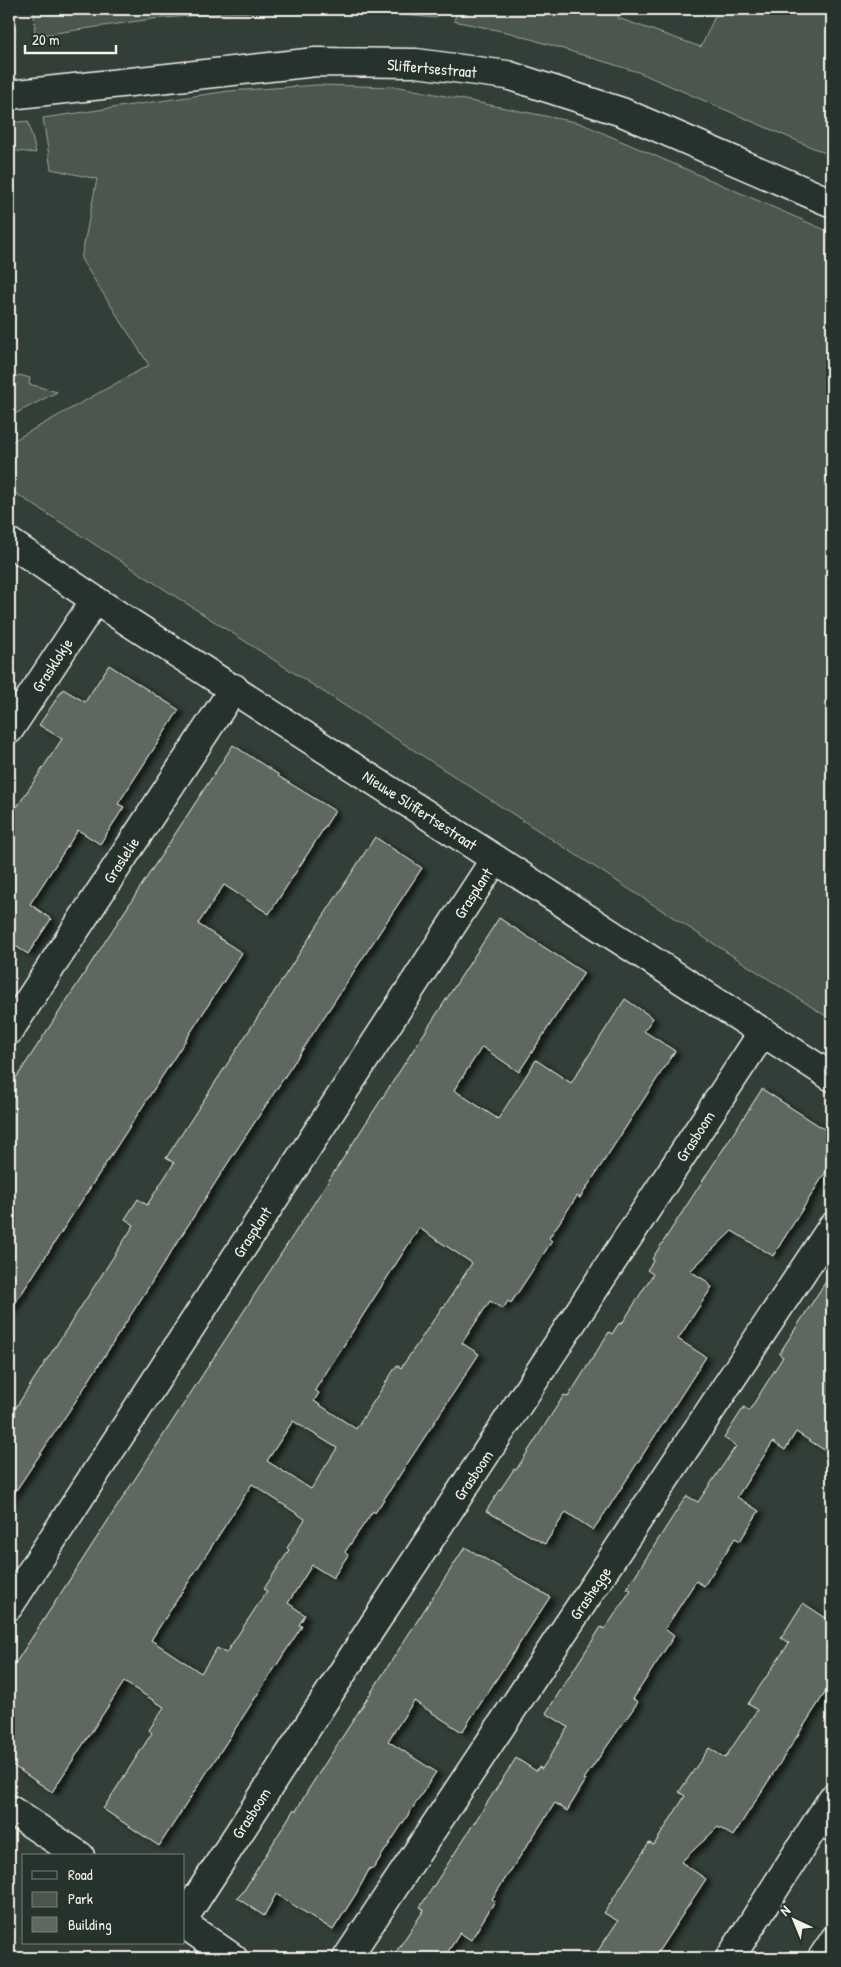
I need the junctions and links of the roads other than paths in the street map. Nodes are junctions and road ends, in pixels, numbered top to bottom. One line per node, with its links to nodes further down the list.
1 (9, 95): 2 (street, Sliffertsestraat)
2 (832, 203)
3 (9, 542): 4 (street, Nieuwe Sliffertsestraat)
4 (95, 600): 5 (street, Nieuwe Sliffertsestraat); 6 (street, Grasklokje)
5 (234, 688): 7 (street, Nieuwe Sliffertsestraat); 8 (street, Graslelie)
6 (9, 730)
7 (495, 859): 9 (street, Nieuwe Sliffertsestraat); 12 (street, Grasplant)
8 (9, 1031)
9 (763, 1032): 10 (street, Nieuwe Sliffertsestraat); 17 (street, Grasboom)
10 (832, 1077)
11 (832, 1227): 21 (street, Grashegge)
12 (9, 1606)
13 (832, 1799): 15 (street)
14 (9, 1809): 16 (street)
15 (824, 1828): 22 (street)
16 (77, 1854)
17 (185, 1916)
18 (185, 1925): 20 (street)
19 (832, 1934): 23 (lane)
20 (233, 1958)
21 (347, 1958)
22 (730, 1958)
23 (816, 1958)

